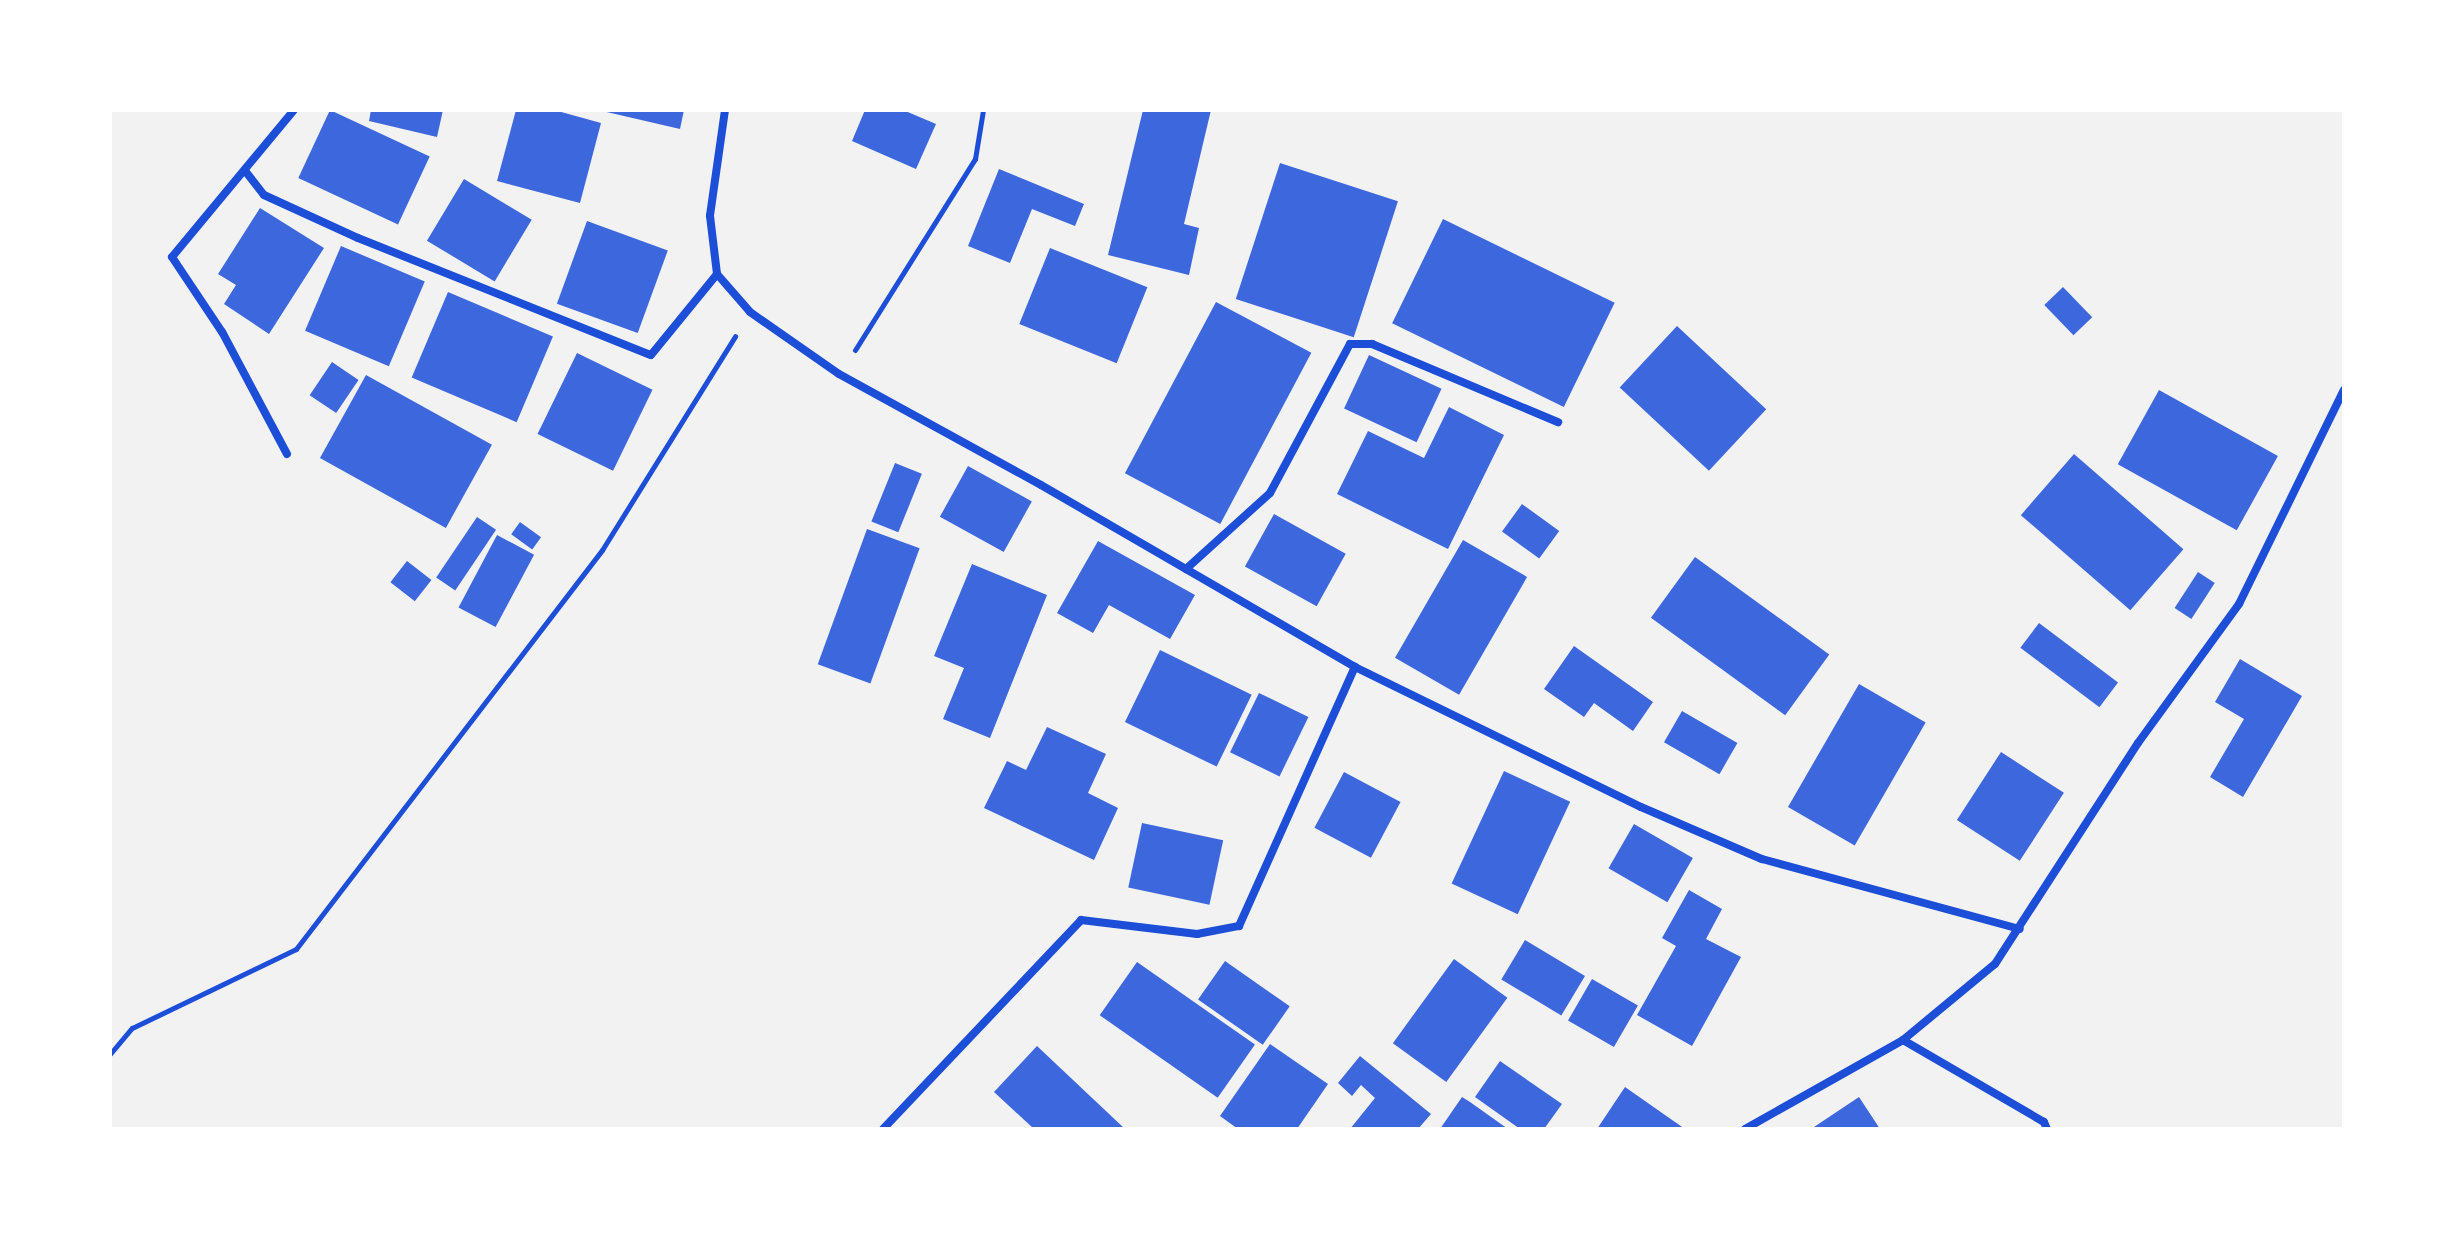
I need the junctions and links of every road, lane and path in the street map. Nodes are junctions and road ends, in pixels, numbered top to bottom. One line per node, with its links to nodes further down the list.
1 (294, 110): 4 (street)
2 (725, 110): 5 (street)
3 (983, 110): 7 (path)
4 (246, 172): 5 (street); 10 (street)
5 (717, 274): 6 (street)
6 (750, 312): 7 (street); 15 (path)
7 (839, 374): 11 (street)
8 (2344, 390): 13 (street)
9 (1558, 422): 11 (street)
10 (287, 454)
11 (1186, 569): 12 (street)
12 (1355, 667): 13 (street); 16 (street)
13 (2020, 929): 14 (street)
14 (1903, 1040): 17 (street); 18 (street)
15 (110, 1054)
16 (883, 1129)
17 (1745, 1129)
18 (2047, 1129)

